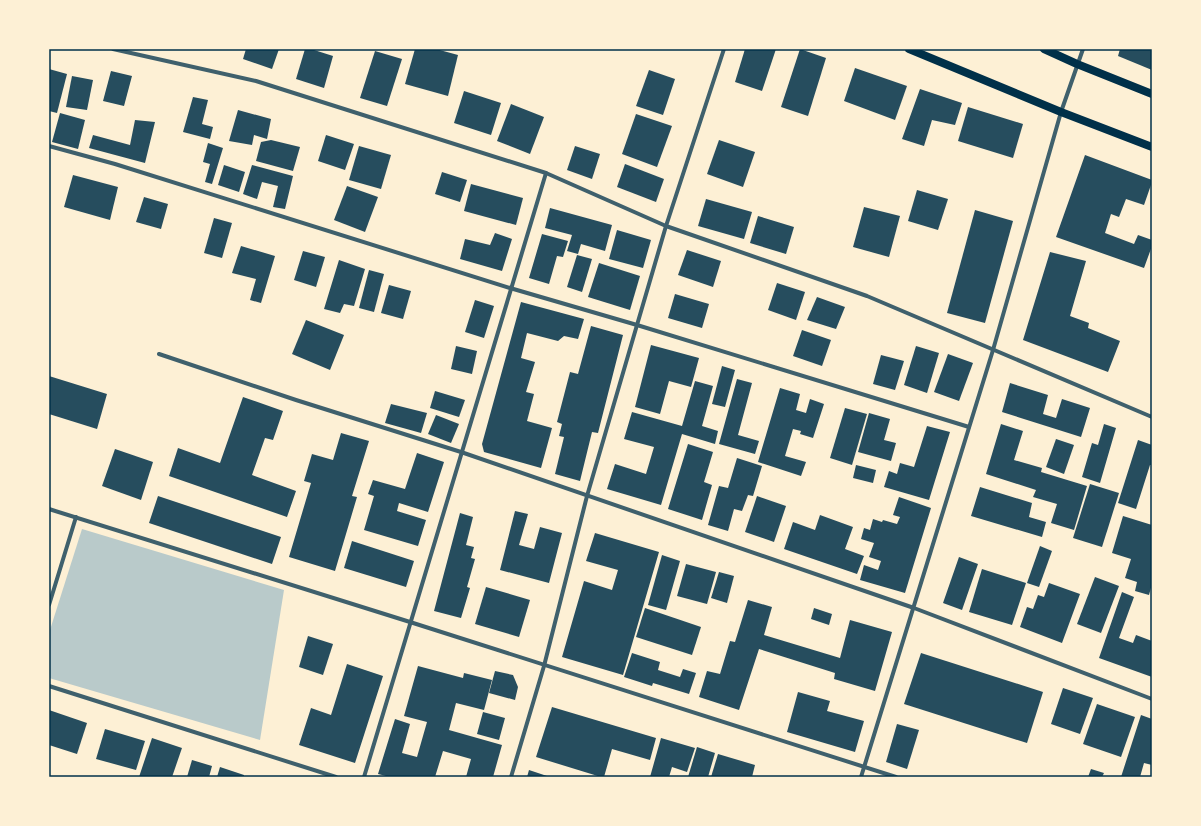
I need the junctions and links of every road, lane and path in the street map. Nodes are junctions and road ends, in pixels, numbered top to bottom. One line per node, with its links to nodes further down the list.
1 (113, 49): 11 (street)
2 (724, 49): 12 (street)
3 (909, 49): 8 (main road)
4 (1044, 49): 6 (main road)
5 (1083, 49): 6 (street)
6 (1078, 64): 7 (main road); 8 (street)
7 (1152, 94)
8 (1061, 112): 10 (main road); 15 (street)
9 (49, 146): 13 (street)
10 (1152, 147)
11 (546, 173): 12 (street); 13 (street)
12 (666, 226): 14 (street); 15 (street)
13 (510, 288): 14 (street); 19 (street)
14 (637, 325): 18 (street); 20 (street)
15 (993, 350): 17 (street); 18 (street)
16 (159, 354): 19 (street)
17 (1152, 417)
18 (969, 427): 24 (street)
19 (461, 452): 20 (street); 25 (street)
20 (588, 496): 24 (street); 26 (street)
21 (49, 509): 22 (street)
22 (76, 517): 23 (street); 25 (street)
23 (49, 605)
24 (914, 608): 28 (street); 29 (street)
25 (410, 622): 26 (street); 31 (street)
26 (544, 666): 29 (street); 32 (street)
27 (49, 686): 30 (street)
28 (1152, 699)
29 (865, 766): 33 (street); 34 (street)
30 (336, 777)
31 (364, 777)
32 (511, 777)
33 (861, 777)
34 (896, 777)

